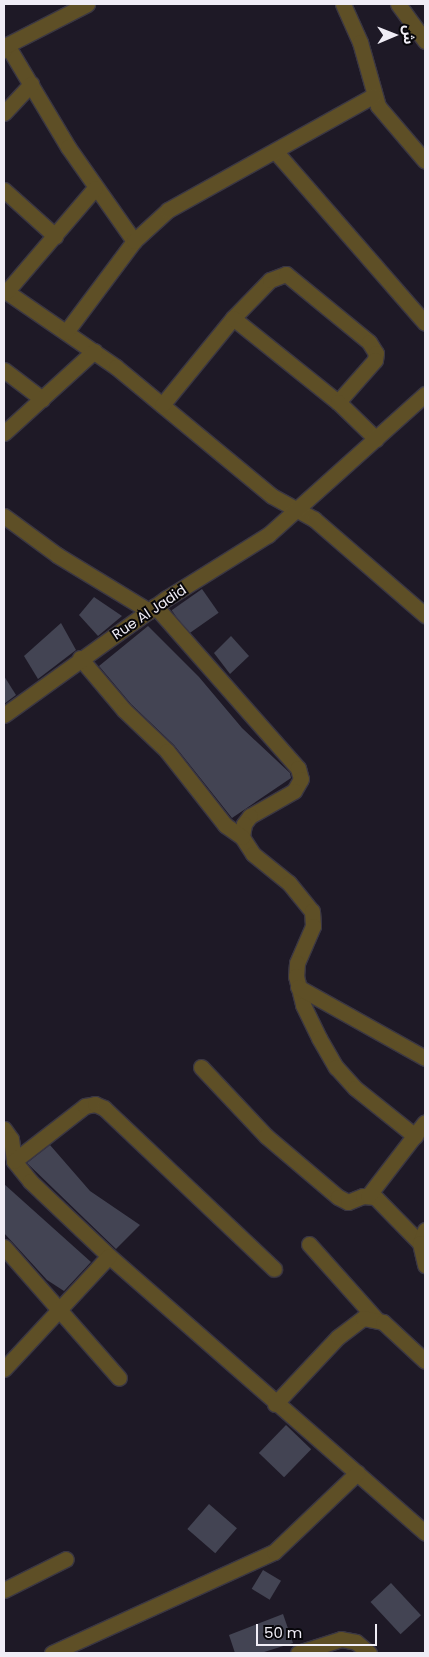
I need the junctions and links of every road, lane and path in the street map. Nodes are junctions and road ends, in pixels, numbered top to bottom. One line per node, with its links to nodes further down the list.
1 (87, 4): 5 (street)
2 (398, 4): 4 (street)
3 (348, 6): 7 (street)
4 (425, 41)
5 (5, 47): 6 (street)
6 (32, 84): 8 (street); 11 (street)
7 (373, 96): 9 (street); 10 (street)
8 (4, 113)
9 (275, 151): 14 (street); 17 (street)
10 (425, 161)
11 (95, 188): 13 (street); 14 (street)
12 (4, 190): 13 (street)
13 (55, 236): 15 (street)
14 (134, 241): 18 (street)
15 (5, 290): 18 (street)
16 (233, 318): 23 (street); 23 (street); 24 (street)
17 (425, 323)
18 (66, 332): 19 (street)
19 (94, 351): 22 (street); 24 (street)
20 (4, 370): 22 (street)
21 (425, 394): 26 (street, Rue Al Jadid)
22 (42, 399): 25 (street)
23 (338, 402): 26 (street)
24 (162, 405): 27 (street)
25 (4, 433)
26 (376, 439): 27 (street, Rue Al Jadid)
27 (295, 509): 29 (street, Rue Al Jadid); 30 (street)
28 (4, 516): 29 (street)
29 (152, 608): 31 (street, Rue Al Jadid); 33 (street)
30 (425, 615)
31 (80, 658): 32 (street, Rue Al Jadid); 33 (street)
32 (4, 715)
33 (242, 837): 34 (street)
34 (298, 987): 35 (street); 39 (street)
35 (425, 1058)
36 (201, 1068): 41 (street)
37 (425, 1122): 39 (street)
38 (4, 1129): 40 (street)
39 (415, 1136): 41 (street)
40 (14, 1161): 45 (street); 47 (street)
41 (368, 1196): 42 (street)
42 (423, 1236): 46 (street)
43 (309, 1244): 49 (street)
44 (4, 1247): 48 (street)
45 (109, 1256): 48 (street); 53 (street)
46 (425, 1265)
47 (274, 1269)
48 (58, 1312): 51 (street); 52 (street)
49 (377, 1320): 50 (street); 53 (street)
50 (425, 1361)
51 (4, 1369)
52 (119, 1378)
53 (275, 1404): 54 (street)
54 (357, 1474): 55 (street); 58 (street)
55 (425, 1533)
56 (66, 1559): 57 (street)
57 (4, 1590)
58 (52, 1653)
59 (298, 1653): 60 (street)
60 (369, 1653)

